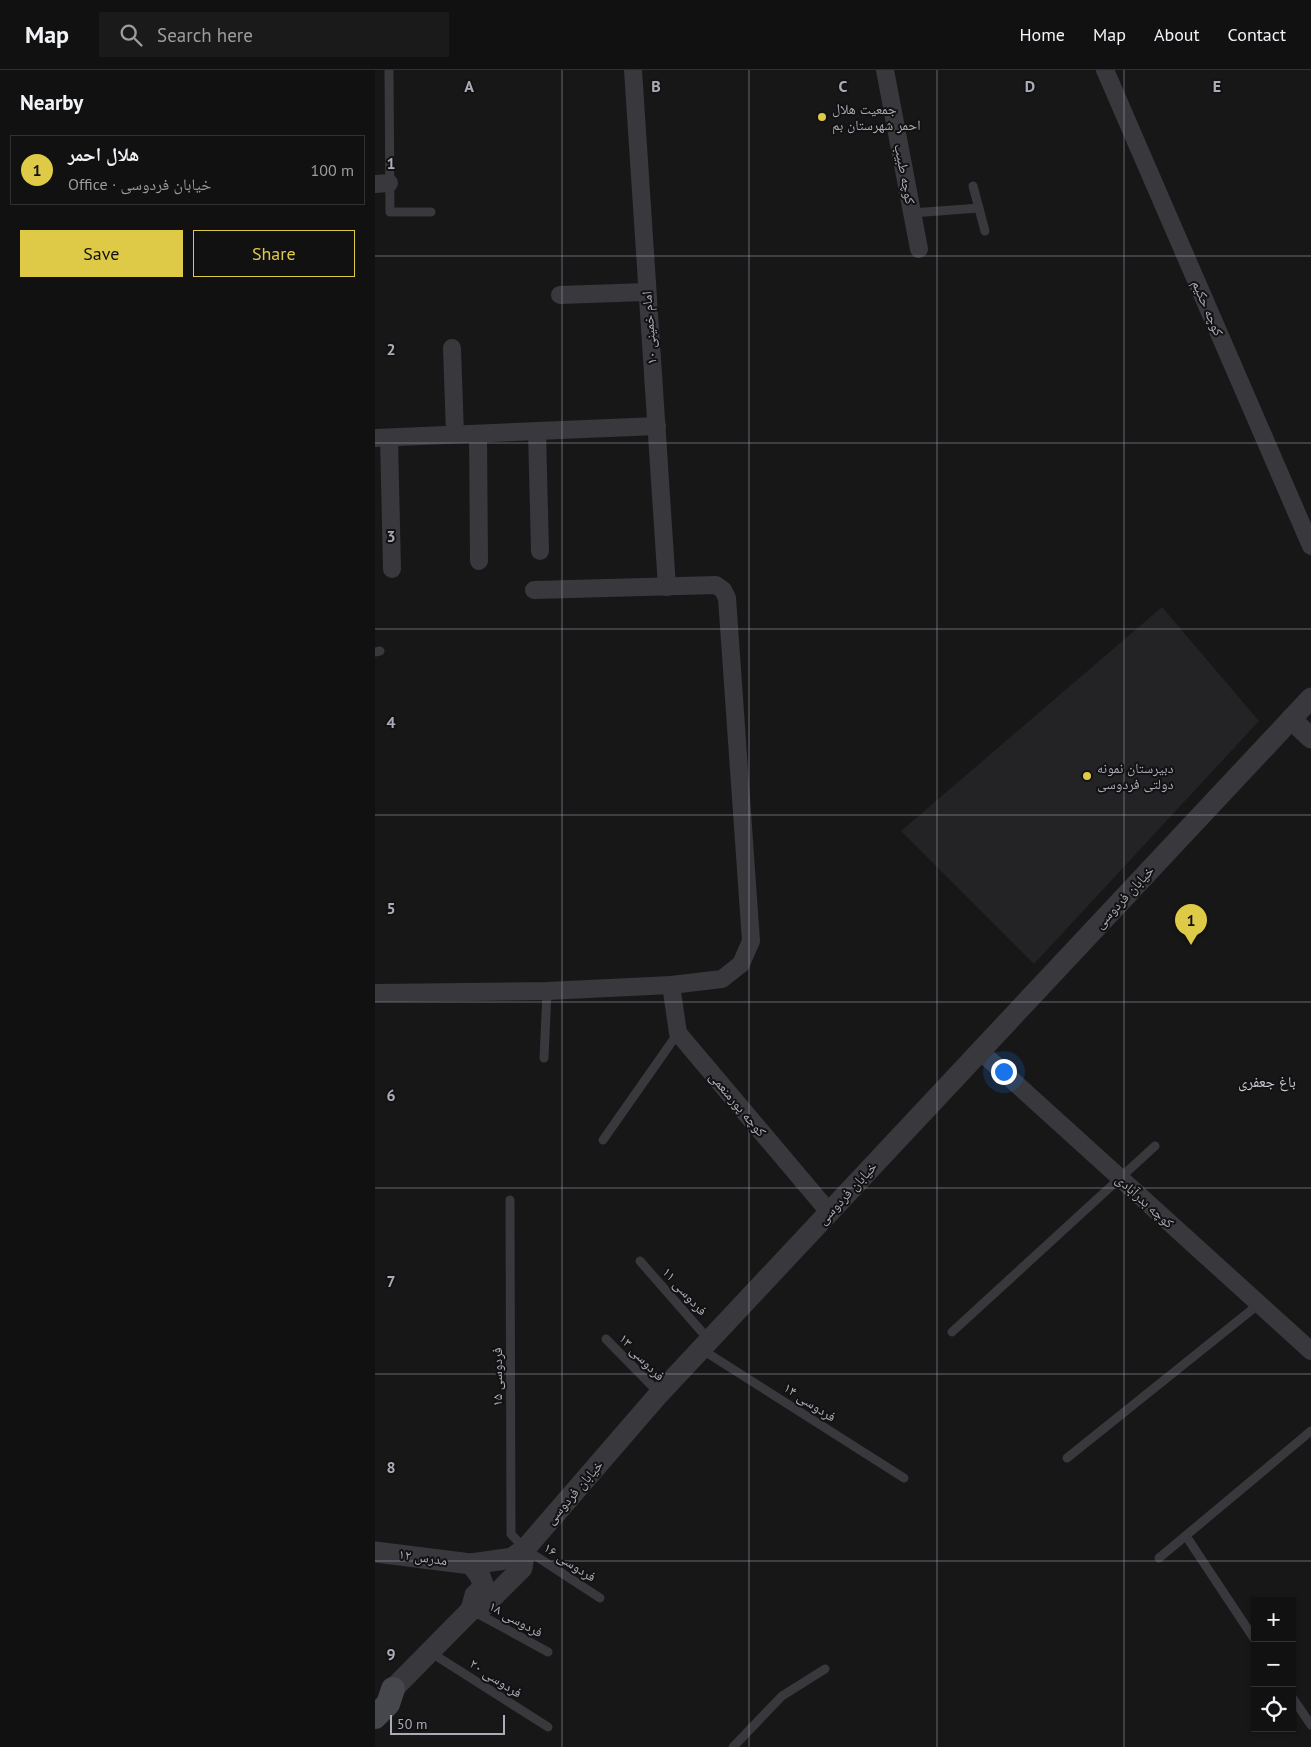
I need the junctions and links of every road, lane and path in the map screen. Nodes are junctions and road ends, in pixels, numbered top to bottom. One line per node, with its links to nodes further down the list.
1 (389, 70): 5 (lane)
2 (633, 70): 12 (street, امام خمینی ۱۰)
3 (885, 70): 9 (street, کوچه طبیب)
4 (1105, 70): 20 (street, کوچه حکیم)
5 (382, 184): 8 (lane)
6 (973, 186): 7 (lane)
7 (979, 208): 9 (lane); 10 (lane)
8 (431, 212)
9 (912, 213): 11 (street, کوچه طبیب)
10 (985, 231)
11 (919, 249)
12 (646, 292): 13 (street); 15 (street, امام خمینی ۱۰)
13 (560, 295)
14 (452, 348): 17 (street)
15 (657, 426): 16 (street); 24 (street, امام خمینی ۱۰)
16 (537, 431): 18 (street); 21 (street)
17 (455, 434): 18 (street); 19 (street)
18 (478, 434): 22 (street)
19 (382, 438): 23 (street)
20 (1311, 546)
21 (540, 551)
22 (479, 561)
23 (393, 569)
24 (667, 587): 25 (street); 29 (street)
25 (534, 590)
26 (1311, 698): 27 (street, خیابان فردوسی)
27 (1291, 719): 28 (street); 33 (street, خیابان فردوسی)
28 (1311, 738)
29 (671, 985): 30 (street); 32 (street)
30 (547, 990): 31 (street); 34 (lane)
31 (375, 993)
32 (678, 1033): 35 (lane); 39 (street, کوچه پورمنعمی)
33 (980, 1051): 37 (street, کوچه بدرآبادی); 39 (street, خیابان فردوسی)
34 (544, 1058)
35 (603, 1140)
36 (1155, 1146): 37 (lane)
37 (1120, 1178): 41 (street, کوچه بدرآبادی); 42 (lane)
38 (510, 1200): 51 (lane, فردوسی ۱۵)
39 (829, 1212): 44 (street, خیابان فردوسی)
40 (640, 1261): 44 (lane, فردوسی ۱۱)
41 (1259, 1304): 45 (street, کوچه بدرآبادی); 48 (lane)
42 (952, 1332)
43 (606, 1339): 46 (lane, فردوسی ۱۳)
44 (705, 1344): 46 (street, خیابان فردوسی); 49 (lane, فردوسی ۱۴)
45 (1311, 1351)
46 (659, 1394): 51 (street, خیابان فردوسی)
47 (1311, 1431): 50 (lane)
48 (1067, 1458)
49 (904, 1478)
50 (1186, 1536): 53 (lane); 57 (lane)
51 (525, 1549): 54 (street, مدرس ۱۲); 55 (lane, فردوسی ۱۶); 56 (street, خیابان فردوسی)
52 (375, 1552): 54 (street, مدرس ۱۲)
53 (1159, 1558)
54 (471, 1564): 56 (street)
55 (600, 1598)
56 (471, 1610): 58 (street, خیابان فردوسی); 59 (lane, فردوسی ۱۸)
57 (1251, 1634)
58 (429, 1652): 61 (street, خیابان فردوسی); 65 (lane, فردوسی ۲۰)
59 (548, 1652)
60 (825, 1669): 66 (lane)
61 (384, 1693): 63 (main road)
62 (1296, 1703): 64 (lane)
63 (375, 1717)
64 (1311, 1725)
65 (548, 1727)
66 (733, 1747)

